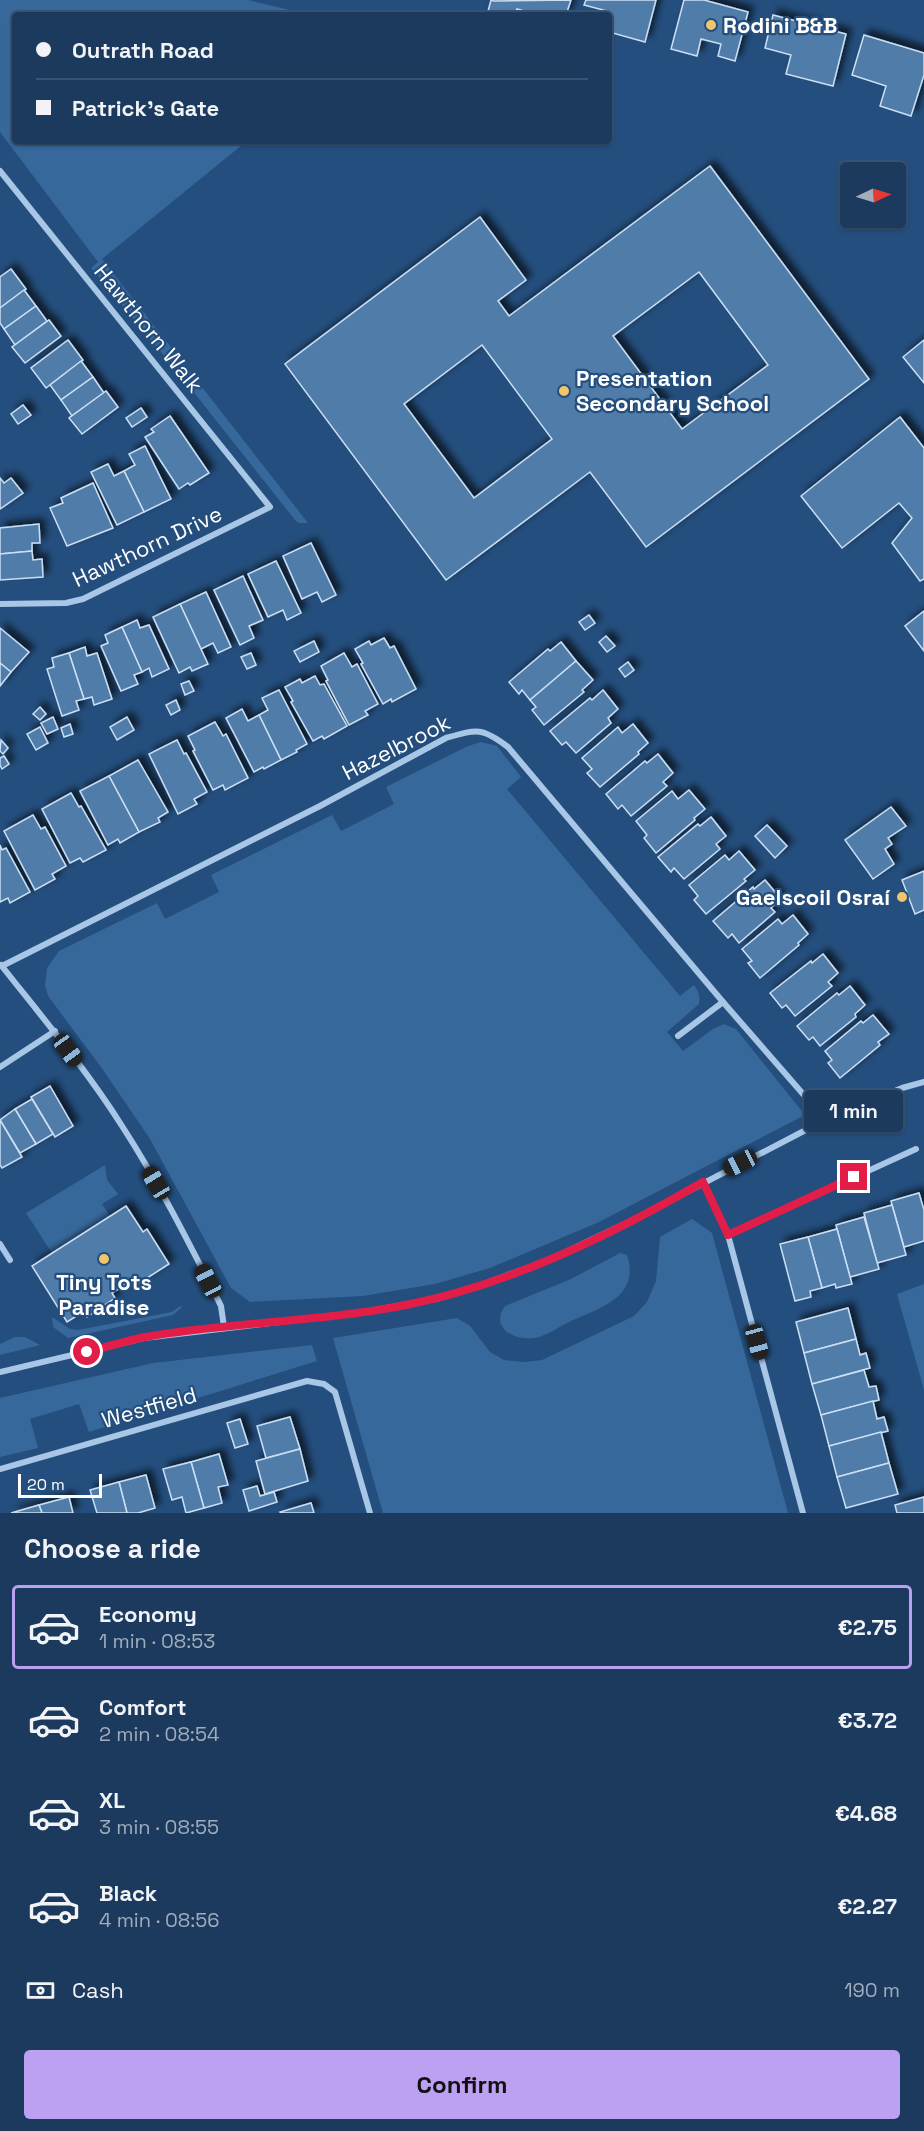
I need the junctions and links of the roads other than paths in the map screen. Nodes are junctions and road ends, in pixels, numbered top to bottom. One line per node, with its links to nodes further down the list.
1 (0, 171): 2 (street, Hawthorn Walk)
2 (270, 507): 3 (street, Hawthorn Drive)
3 (0, 604)
4 (1, 965): 5 (street, Hazelbrook); 6 (street)
5 (723, 1002): 7 (street); 10 (street, Hazelbrook)
6 (55, 1031): 8 (street); 16 (street)
7 (678, 1036)
8 (0, 1067)
9 (924, 1082): 12 (street)
10 (803, 1094)
11 (916, 1149): 13 (street)
12 (703, 1182): 13 (street); 16 (street)
13 (728, 1235): 20 (street)
14 (0, 1244): 15 (street)
15 (10, 1260)
16 (224, 1327): 17 (street)
17 (0, 1372)
18 (0, 1469): 19 (street, Westfield)
19 (370, 1513)
20 (803, 1513)

